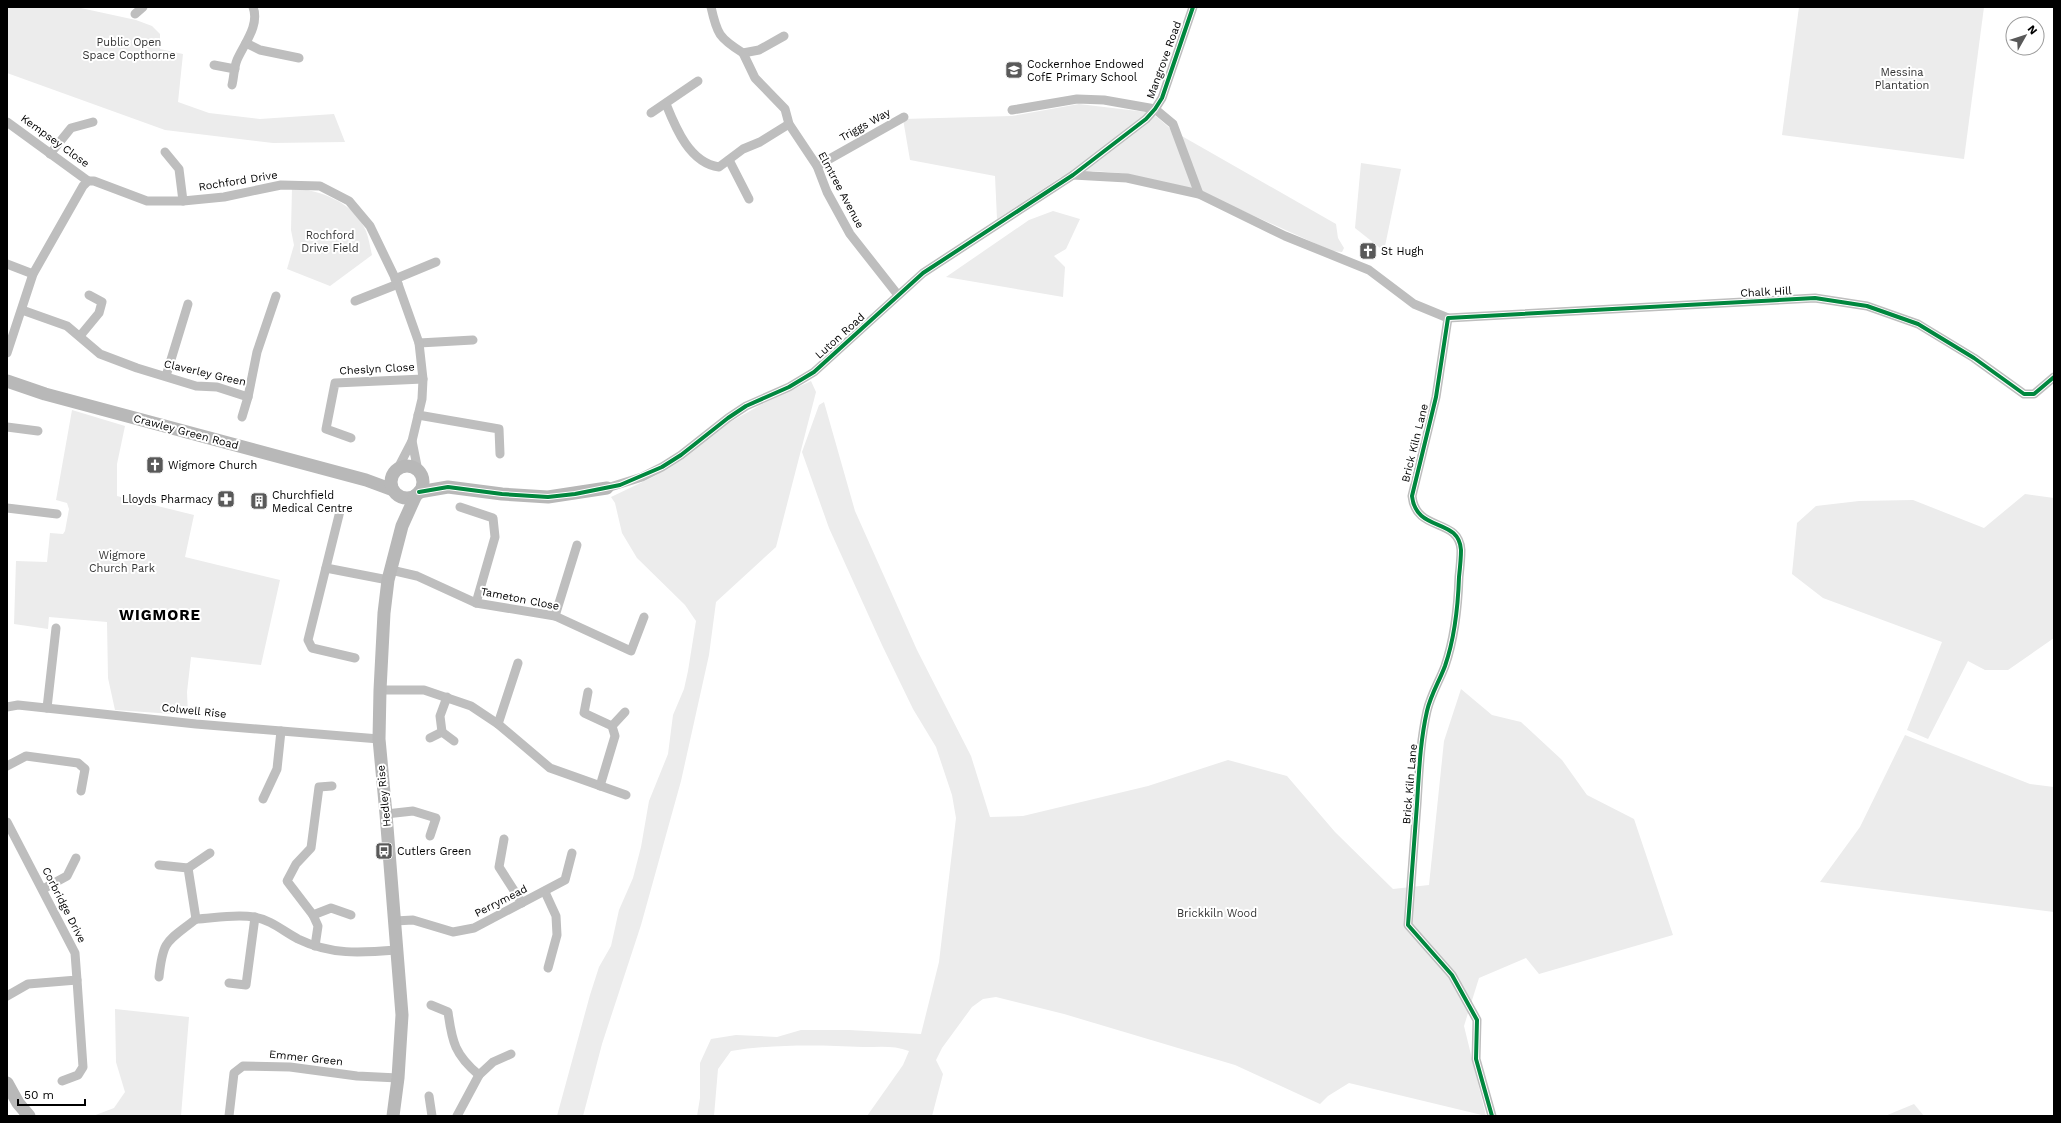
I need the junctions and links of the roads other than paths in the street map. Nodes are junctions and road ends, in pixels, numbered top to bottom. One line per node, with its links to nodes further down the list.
1 (143, 7): 5 (street)
2 (253, 7): 7 (street)
3 (711, 7): 8 (street)
4 (1193, 7): 15 (street, Mangrove Road)
5 (135, 14)
6 (784, 36): 8 (street)
7 (246, 43): 9 (street); 11 (street)
8 (743, 53): 20 (street, Elmtree Avenue)
9 (299, 58)
10 (214, 65): 11 (street)
11 (235, 69): 13 (street)
12 (698, 81): 14 (street)
13 (232, 85)
14 (666, 104): 17 (street); 24 (street)
15 (1155, 109): 16 (street); 26 (street, Mangrove Road); 28 (street)
16 (1012, 110)
17 (651, 113)
18 (904, 117): 25 (street, Triggs Way)
19 (94, 122): 23 (street)
20 (789, 124): 24 (street); 25 (street, Elmtree Avenue)
21 (8, 125): 23 (street, Kempsey Close)
22 (165, 152): 30 (street)
23 (50, 154): 27 (street, Kempsey Close)
24 (729, 160): 29 (street)
25 (816, 166): 36 (street, Elmtree Avenue)
26 (1073, 175): 28 (street); 36 (street, Luton Road)
27 (88, 181): 30 (street, Rochford Drive); 33 (street)
28 (1198, 194): 41 (street)
29 (748, 199)
30 (183, 201): 34 (street, Rochford Drive)
31 (436, 262): 34 (street)
32 (7, 264): 33 (street)
33 (33, 274): 40 (street)
34 (397, 281): 38 (street); 44 (street, Rochford Drive)
35 (88, 295): 42 (street)
36 (898, 295): 62 (street, Luton Road)
37 (276, 296): 50 (street, Claverley Green)
38 (355, 301)
39 (188, 304): 46 (street)
40 (22, 310): 42 (street, Claverley Green); 45 (street)
41 (1448, 318): 47 (street, Chalk Hill); 135 (street, Brick Kiln Lane)
42 (80, 336): 46 (street, Claverley Green)
43 (473, 340): 44 (street)
44 (419, 343): 48 (street, Rochford Drive)
45 (7, 353)
46 (166, 376): 50 (street, Claverley Green)
47 (2054, 377)
48 (423, 379): 51 (street, Rochford Drive); 55 (street, Cheslyn Close)
49 (7, 381): 60 (street, Crawley Green Road)
50 (248, 396): 52 (street)
51 (418, 415): 56 (street, Rochford Drive); 57 (street)
52 (242, 417)
53 (7, 427): 54 (street)
54 (38, 431)
55 (351, 438)
56 (412, 441): 58 (street, Rochford Drive); 59 (street, Rochford Drive)
57 (500, 454)
58 (396, 471): 59 (street); 60 (street); 63 (street)
59 (419, 472): 61 (street); 64 (street)
60 (366, 480): 63 (street, Crawley Green Road)
61 (448, 487): 62 (street); 64 (street)
62 (607, 488)
63 (395, 492): 64 (street); 69 (street, Hedley Rise)
64 (418, 493): 69 (street, Hedley Rise)
65 (460, 507): 73 (street)
66 (7, 508): 68 (street)
67 (340, 512): 71 (street)
68 (57, 514)
69 (402, 526): 72 (street, Hedley Rise)
70 (578, 545): 74 (street)
71 (326, 568): 72 (street, Tameton Close); 77 (street)
72 (389, 575): 73 (street, Tameton Close); 79 (street, Hedley Rise)
73 (476, 603): 74 (street, Tameton Close)
74 (555, 616): 75 (street, Tameton Close)
75 (644, 617)
76 (56, 628): 83 (street)
77 (355, 658)
78 (518, 664): 85 (street)
79 (380, 690): 81 (street); 90 (street, Hedley Rise)
80 (588, 692): 86 (street)
81 (447, 697): 85 (street); 88 (street)
82 (7, 707): 83 (street, Colwell Rise)
83 (47, 708): 87 (street, Colwell Rise)
84 (626, 712): 86 (street)
85 (498, 724): 94 (street)
86 (612, 726): 94 (street)
87 (281, 731): 90 (street, Colwell Rise); 97 (street)
88 (442, 732): 89 (street); 91 (street)
89 (430, 738)
90 (379, 739): 98 (street, Hedley Rise)
91 (454, 741)
92 (7, 766): 95 (street)
93 (332, 786): 112 (street)
94 (600, 786): 96 (street)
95 (81, 791)
96 (626, 795)
97 (263, 799)
98 (386, 814): 100 (street); 115 (street, Hedley Rise)
99 (7, 822): 101 (street, Corbridge Drive)
100 (430, 836)
101 (10, 837): 108 (street, Corbridge Drive)
102 (504, 839): 110 (street)
103 (210, 853): 107 (street)
104 (572, 853): 109 (street, Perrymead)
105 (76, 858): 108 (street)
106 (159, 865): 107 (street)
107 (188, 868): 114 (street)
108 (43, 889): 120 (street, Corbridge Drive)
109 (545, 892): 110 (street, Perrymead); 118 (street)
110 (522, 903): 115 (street, Perrymead)
111 (351, 915): 112 (street)
112 (313, 916): 116 (street)
113 (255, 917): 114 (street); 116 (street); 121 (street)
114 (196, 919): 119 (street)
115 (395, 921): 117 (street, Hedley Rise)
116 (315, 946): 117 (street)
117 (397, 950): 126 (street, Hedley Rise)
118 (548, 968)
119 (160, 977)
120 (77, 980): 122 (street); 127 (street, Corbridge Drive)
121 (229, 983)
122 (7, 996)
123 (431, 1005): 125 (street)
124 (511, 1054): 125 (street)
125 (479, 1074): 134 (street)
126 (398, 1078): 131 (street, Emmer Green); 132 (street, Hedley Rise)
127 (62, 1081)
128 (7, 1084): 130 (street)
129 (429, 1096): 133 (street)
130 (29, 1116)
131 (230, 1116)
132 (393, 1116)
133 (432, 1116)
134 (457, 1116)
135 (1492, 1116)

